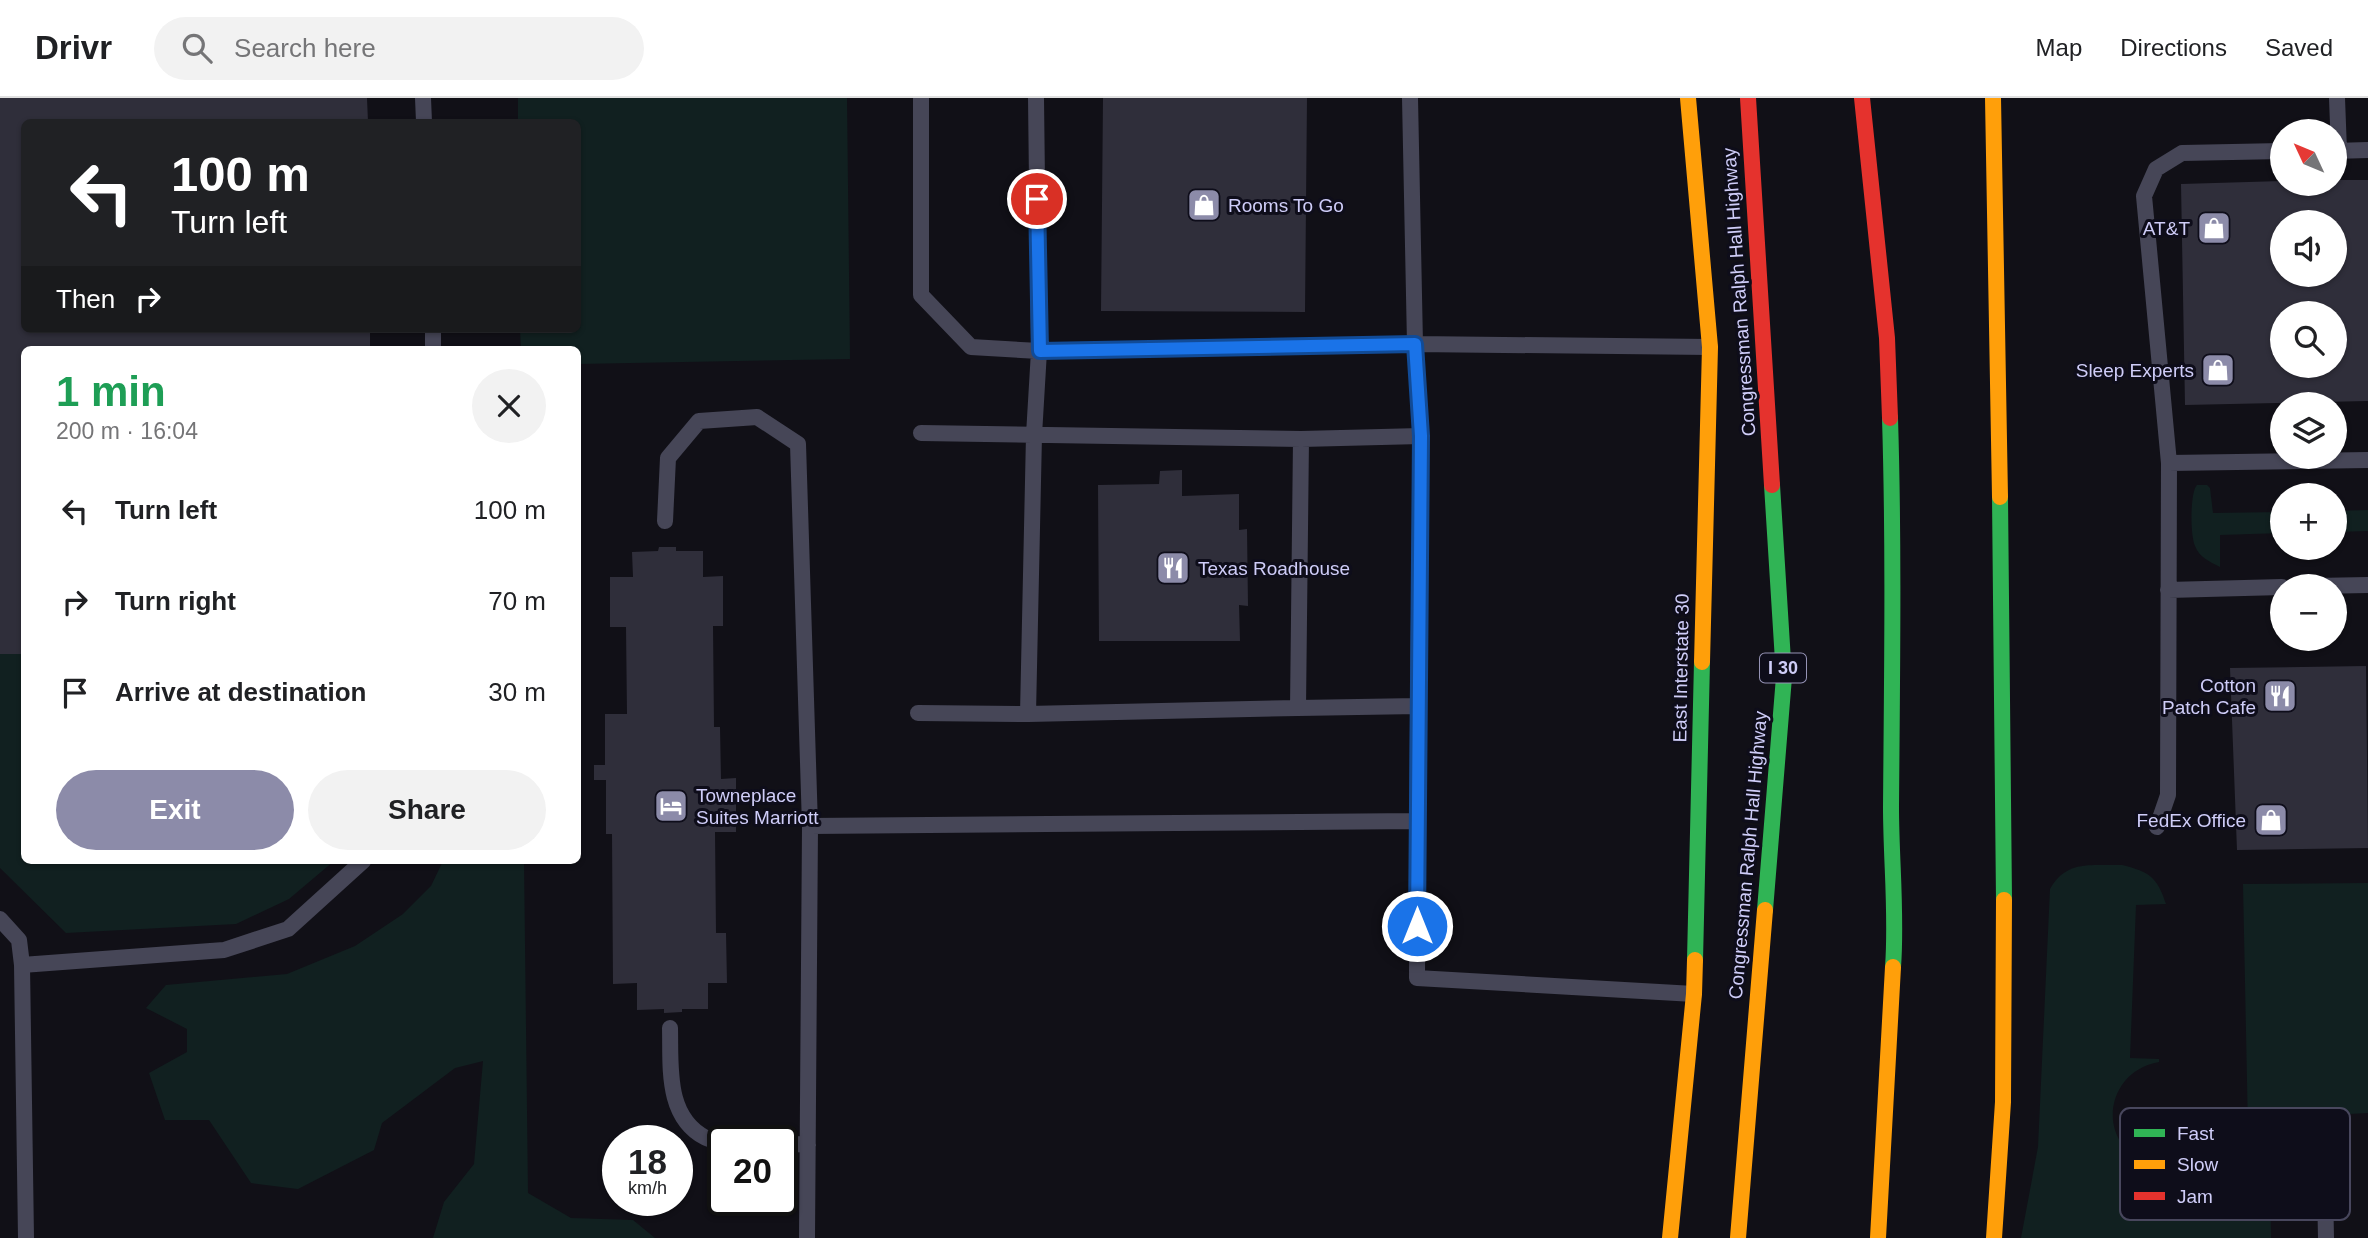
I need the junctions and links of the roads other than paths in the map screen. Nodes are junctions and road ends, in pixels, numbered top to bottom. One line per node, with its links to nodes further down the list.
1 (423, 98): 10 (lane)
2 (920, 98): 17 (lane)
3 (1035, 98): 17 (lane)
4 (1410, 98): 15 (lane)
5 (1688, 98): 16 (main road, East Interstate 30)
6 (1748, 98): 48 (main road, Congressman Ralph Hall Highway / I 30)
7 (1862, 98): 49 (main road)
8 (1993, 98): 50 (main road)
9 (2337, 98): 11 (lane)
10 (424, 119)
11 (2337, 119)
12 (2368, 150): 14 (lane)
13 (2270, 151): 23 (lane)
14 (2347, 151)
15 (1415, 344): 16 (lane); 17 (lane); 20 (lane)
16 (1710, 347): 39 (main road, East Interstate 30)
17 (1040, 351): 19 (lane)
18 (921, 433): 19 (lane)
19 (1034, 435): 21 (lane); 32 (lane)
20 (1421, 436): 21 (lane); 29 (lane)
21 (1301, 439): 30 (lane)
22 (2368, 460): 23 (lane)
23 (2169, 463): 28 (lane)
24 (665, 521): 34 (lane)
25 (2347, 585): 26 (lane)
26 (2368, 585)
27 (2270, 587): 28 (lane)
28 (2168, 590): 35 (lane)
29 (1418, 706): 30 (lane); 33 (lane)
30 (1298, 708): 32 (lane)
31 (918, 713): 32 (lane)
32 (1028, 714)
33 (1418, 821): 34 (lane); 39 (lane)
34 (810, 826): 43 (lane)
35 (2157, 827)
36 (360, 864): 38 (lane)
37 (0, 919): 38 (lane)
38 (22, 965): 45 (lane)
39 (1694, 994): 47 (main road, East Interstate 30)
40 (670, 1028): 41 (lane)
41 (707, 1139)
42 (798, 1144): 43 (lane)
43 (808, 1145): 46 (lane)
44 (2326, 1220): 51 (lane)
45 (26, 1238)
46 (807, 1238)
47 (1670, 1238)
48 (1738, 1238)
49 (1878, 1238)
50 (1994, 1238)
51 (2326, 1238)

